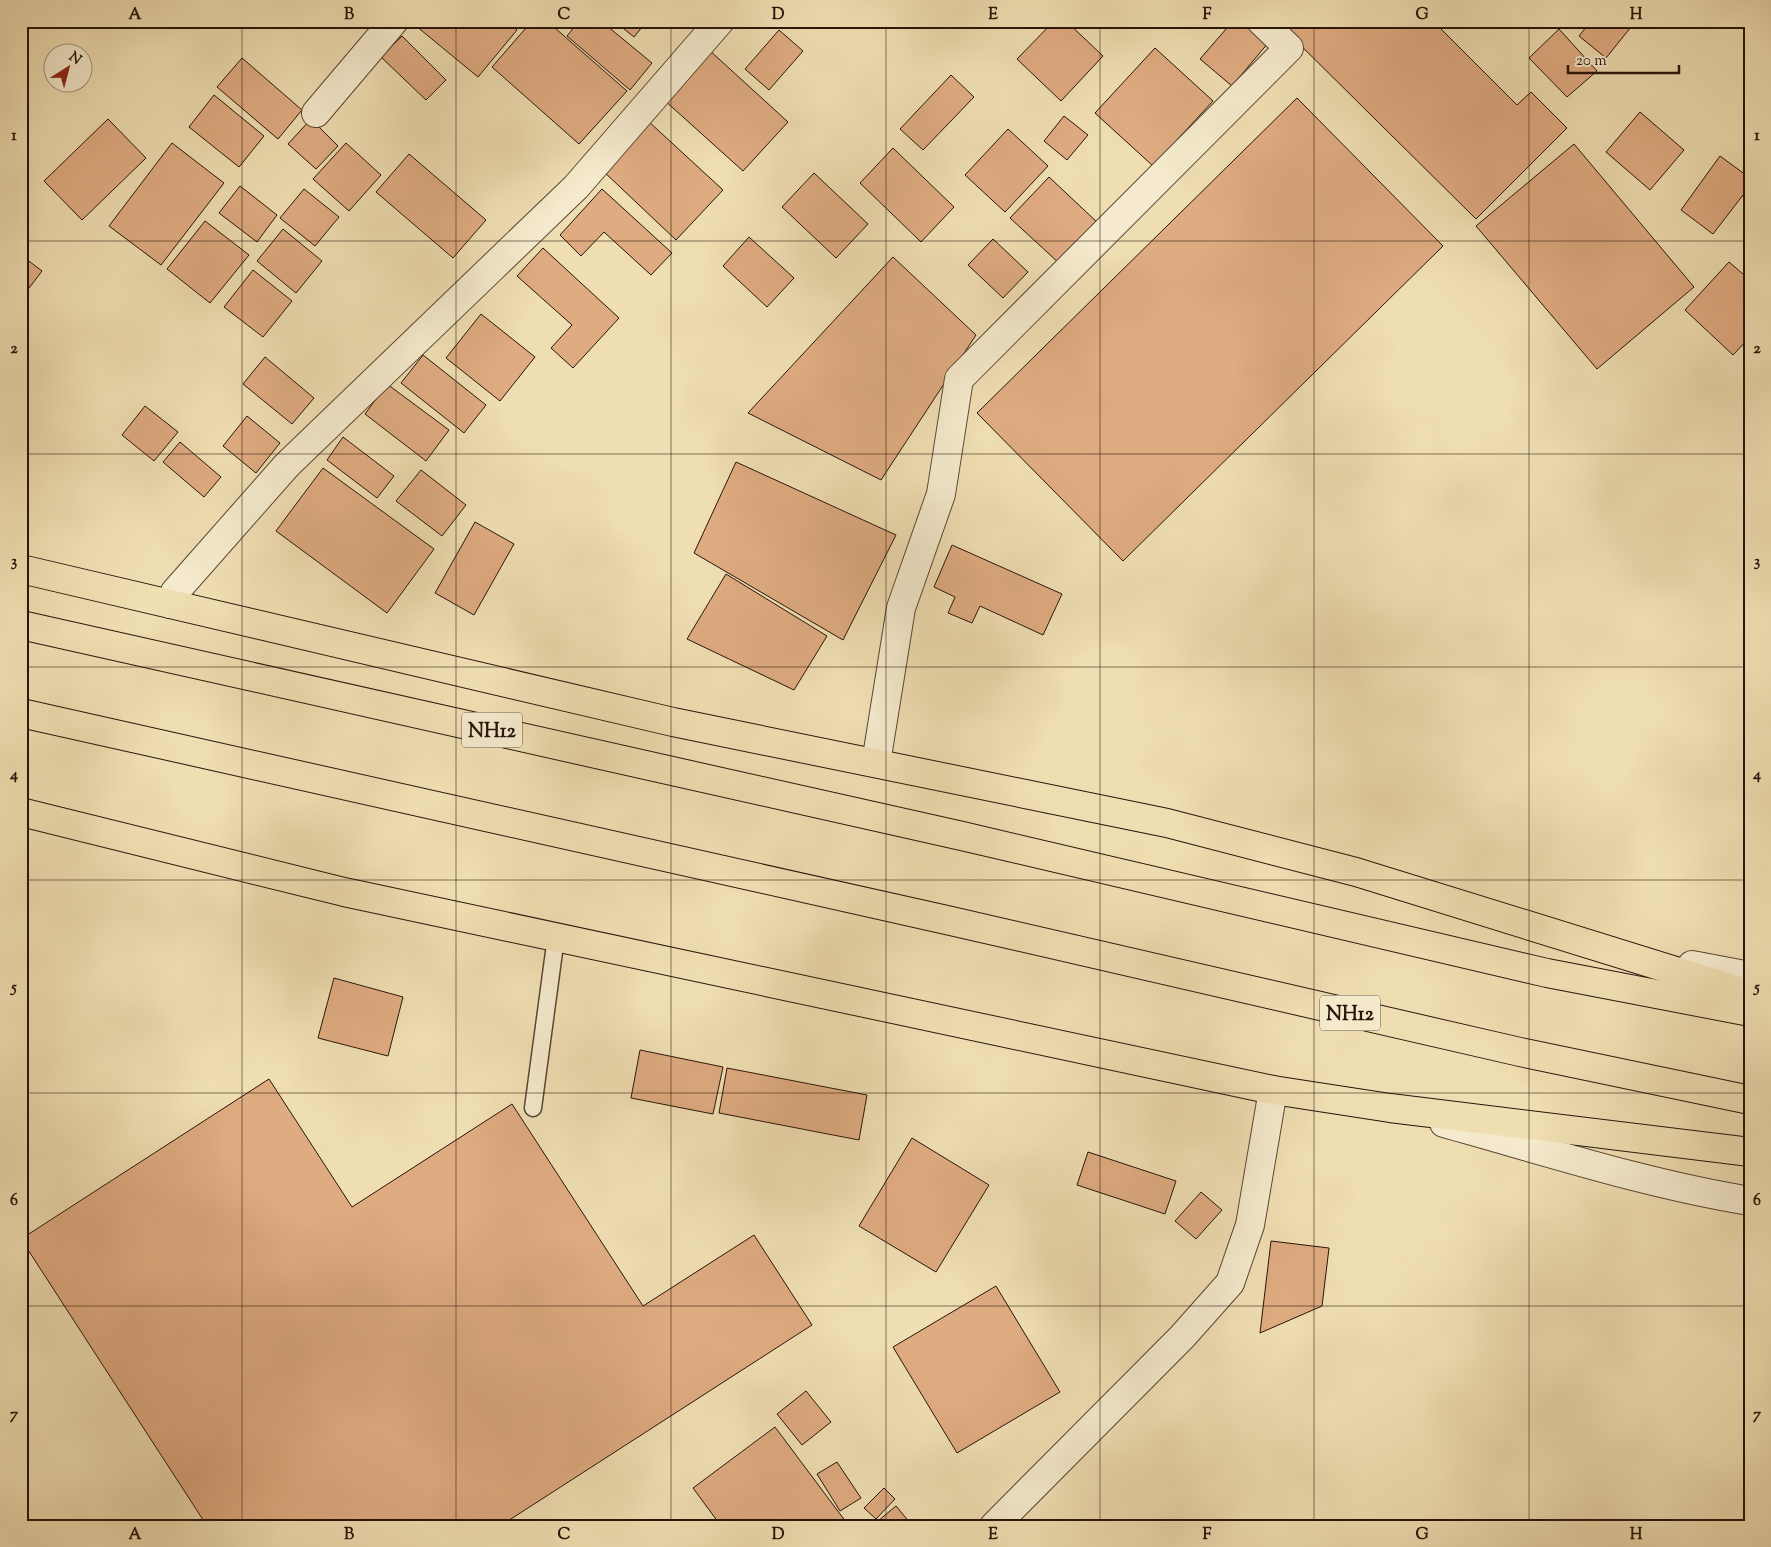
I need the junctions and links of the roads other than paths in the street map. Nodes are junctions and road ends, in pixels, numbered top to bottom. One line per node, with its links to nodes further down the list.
1 (394, 21): 4 (street)
2 (720, 21): 6 (street)
3 (1261, 21): 9 (street)
4 (316, 113)
5 (21, 569): 6 (main road)
6 (170, 604): 9 (main road)
7 (21, 625): 15 (main road, NH12)
8 (21, 713): 17 (main road, NH12)
9 (876, 762): 12 (main road)
10 (21, 812): 11 (main road)
11 (556, 937): 16 (main road); 18 (lane)
12 (1570, 939): 13 (street); 14 (main road)
13 (1750, 976)
14 (1750, 994)
15 (1750, 1012)
16 (1273, 1090): 19 (main road); 22 (street)
17 (1750, 1100)
18 (533, 1108)
19 (1390, 1108): 20 (main road); 21 (street)
20 (1750, 1152)
21 (1750, 1202)
22 (994, 1526)

